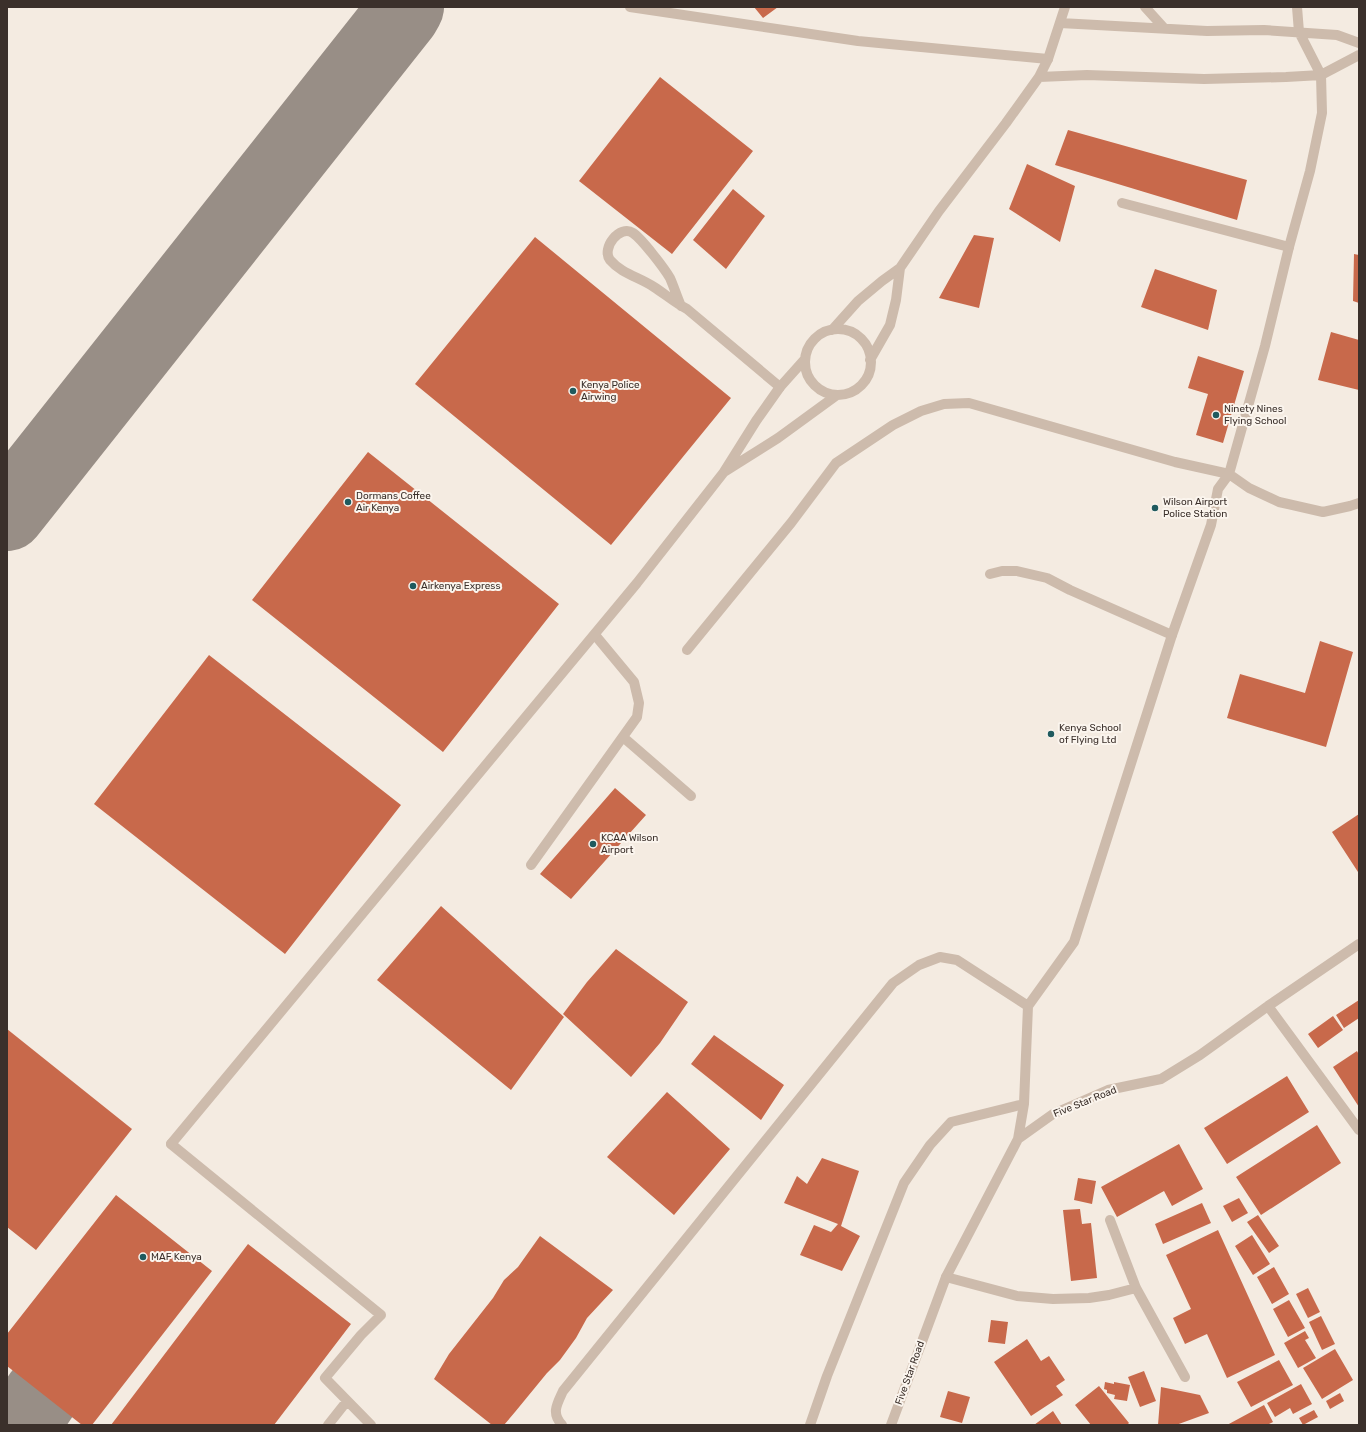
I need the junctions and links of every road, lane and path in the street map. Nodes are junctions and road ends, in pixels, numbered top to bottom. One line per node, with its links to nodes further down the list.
1 (630, 7): 10 (street)
2 (1065, 7): 5 (street)
3 (1145, 7): 6 (street)
4 (1297, 7): 7 (street)
5 (1060, 23): 6 (street); 10 (street)
6 (1164, 28): 7 (street)
7 (1299, 32): 8 (street); 11 (street)
8 (1359, 43)
9 (1359, 55): 11 (street)
10 (1048, 59): 12 (street)
11 (1321, 75): 12 (street); 14 (street)
12 (1039, 77): 15 (street)
13 (1122, 203): 14 (street)
14 (1289, 247): 23 (street)
15 (900, 268): 17 (street); 19 (street)
16 (681, 306): 16 (street); 20 (street)
17 (832, 330): 18 (street); 19 (street)
18 (805, 359): 20 (street); 21 (street)
19 (870, 360): 21 (street)
20 (780, 387): 22 (street)
21 (837, 395): 22 (street)
22 (724, 472): 26 (street)
23 (1229, 474): 24 (street); 27 (street); 28 (street)
24 (1359, 503)
25 (990, 574): 27 (street)
26 (595, 635): 29 (street); 42 (street)
27 (1172, 635): 33 (street)
28 (687, 650)
29 (624, 737): 30 (street); 31 (street)
30 (691, 796)
31 (531, 865)
32 (1359, 944): 34 (street, Five Star Road)
33 (1028, 1006): 35 (street); 45 (street)
34 (1268, 1006): 36 (street); 37 (street, Five Star Road)
35 (1024, 1104): 37 (street); 46 (street)
36 (1359, 1130)
37 (1018, 1139): 39 (street, Five Star Road)
38 (1110, 1220): 40 (street)
39 (946, 1277): 40 (street); 47 (street, Five Star Road)
40 (1136, 1288): 41 (street)
41 (1185, 1377)
42 (347, 1401): 43 (street); 44 (street)
43 (328, 1425)
44 (371, 1425)
45 (562, 1425)
46 (810, 1425)
47 (891, 1425)

